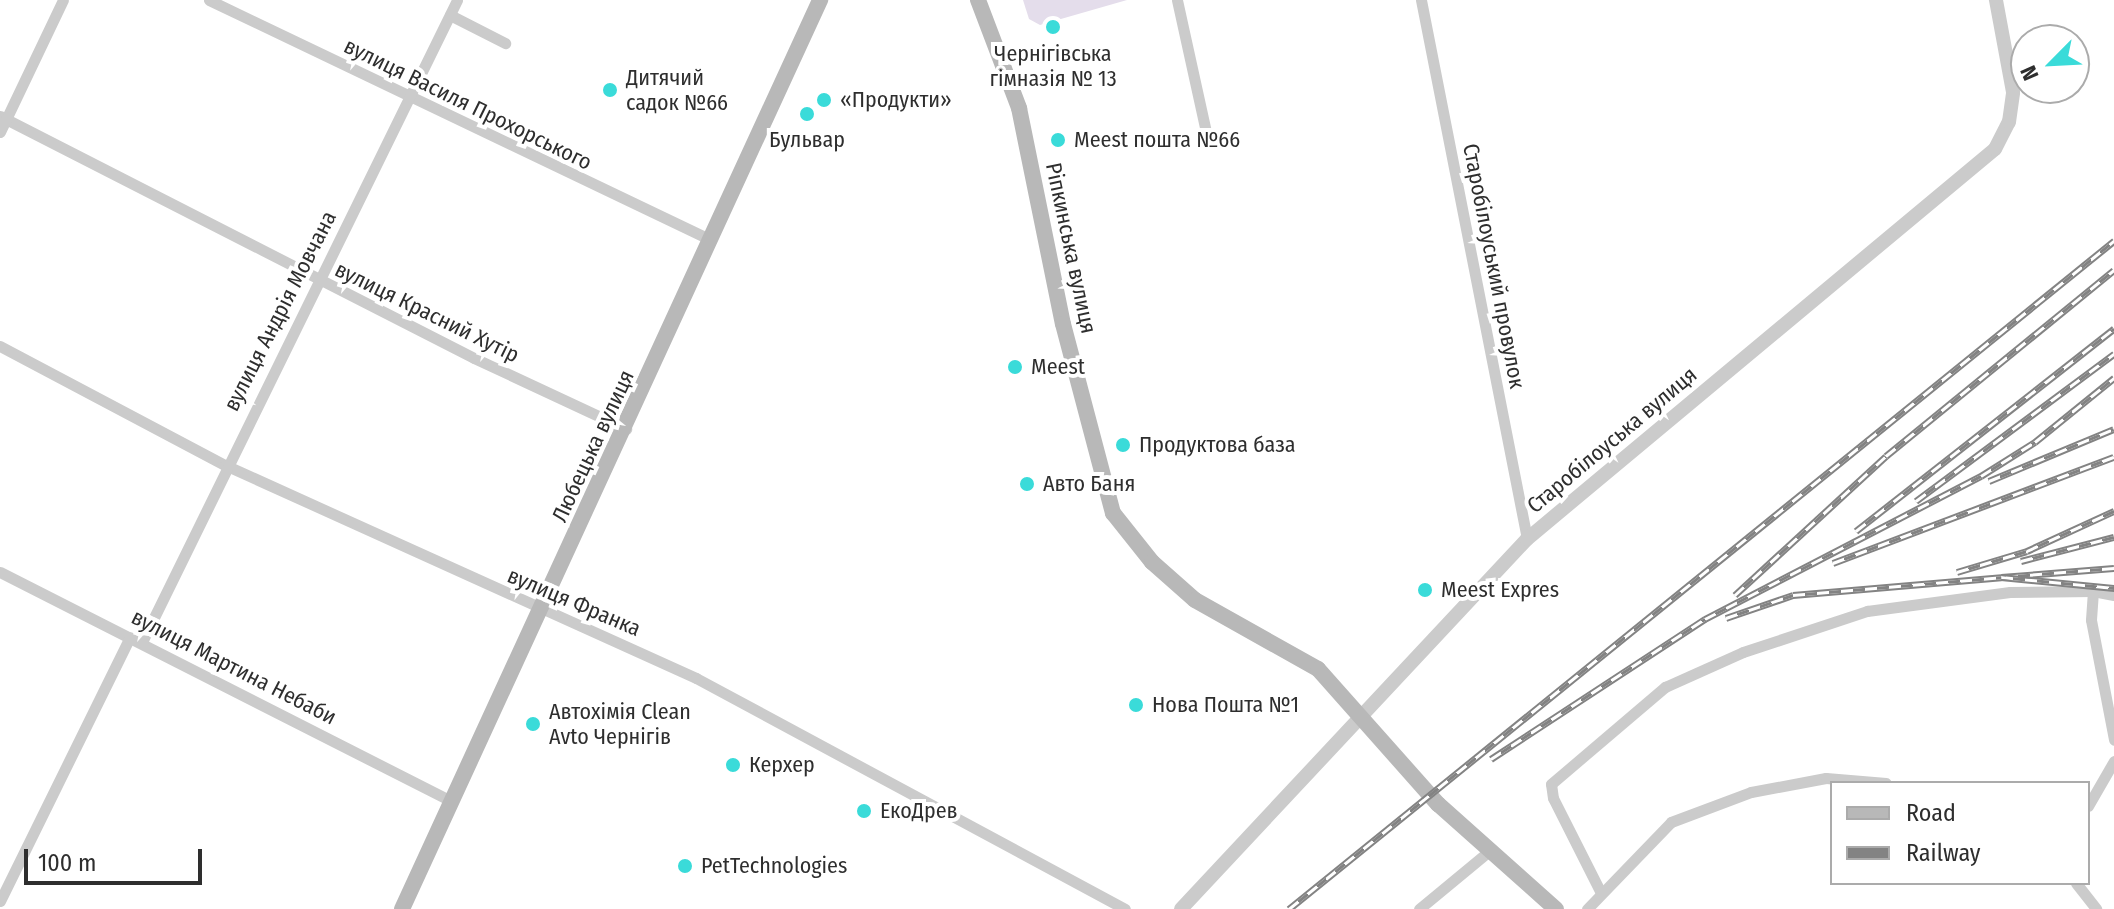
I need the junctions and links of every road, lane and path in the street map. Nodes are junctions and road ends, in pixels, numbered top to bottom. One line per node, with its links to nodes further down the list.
1 (63, 0): 12 (street)
2 (209, 0): 11 (street, вулиця Василя Прохорського)
3 (457, 0): 9 (street, вулиця Андрія Мовчана)
4 (820, 0): 15 (main road, Любецька вулиця)
5 (978, 0): 27 (main road, Ріпкинська вулиця)
6 (1177, 0): 14 (street)
7 (1421, 0): 20 (street, Старобілоуський провулок)
8 (1996, 0): 20 (street, Старобілоуська вулиця)
9 (450, 15): 10 (street); 11 (street, вулиця Андрія Мовчана)
10 (505, 43)
11 (409, 99): 15 (street, вулиця Василя Прохорського); 16 (street, вулиця Андрія Мовчана)
12 (3, 117): 13 (street); 16 (street, вулиця Красний Хутір)
13 (0, 132)
14 (1207, 136)
15 (711, 240): 18 (main road, Любецька вулиця)
16 (319, 281): 18 (street, вулиця Красний Хутір); 19 (street, вулиця Андрія Мовчана)
17 (0, 346): 19 (street, вулиця Франка)
18 (626, 429): 24 (main road, Любецька вулиця)
19 (225, 465): 24 (street, вулиця Франка); 26 (street, вулиця Андрія Мовчана)
20 (1527, 539): 27 (street, Старобілоуська вулиця)
21 (0, 572): 25 (street, вулиця Мартина Небаби)
22 (2093, 591): 23 (street); 28 (street); 35 (street)
23 (2114, 595)
24 (543, 606): 31 (main road, Любецька вулиця); 38 (street, вулиця Франка)
25 (130, 637): 26 (street, вулиця Мартина Небаби); 36 (street)
26 (142, 642): 31 (street, вулиця Мартина Небаби)
27 (1361, 713): 33 (main road, Ріпкинська вулиця); 39 (street, Старобілоуська вулиця)
28 (2114, 740)
29 (2114, 761): 32 (street)
30 (1862, 781): 35 (street)
31 (449, 800): 37 (main road, Любецька вулиця)
32 (2090, 803)
33 (1489, 851): 40 (street); 41 (main road, Ріпкинська вулиця)
34 (2078, 885): 43 (street)
35 (1601, 893): 42 (street)
36 (0, 901)
37 (402, 909)
38 (1125, 909)
39 (1181, 909)
40 (1419, 909)
41 (1556, 909)
42 (1587, 909)
43 (2096, 909)

